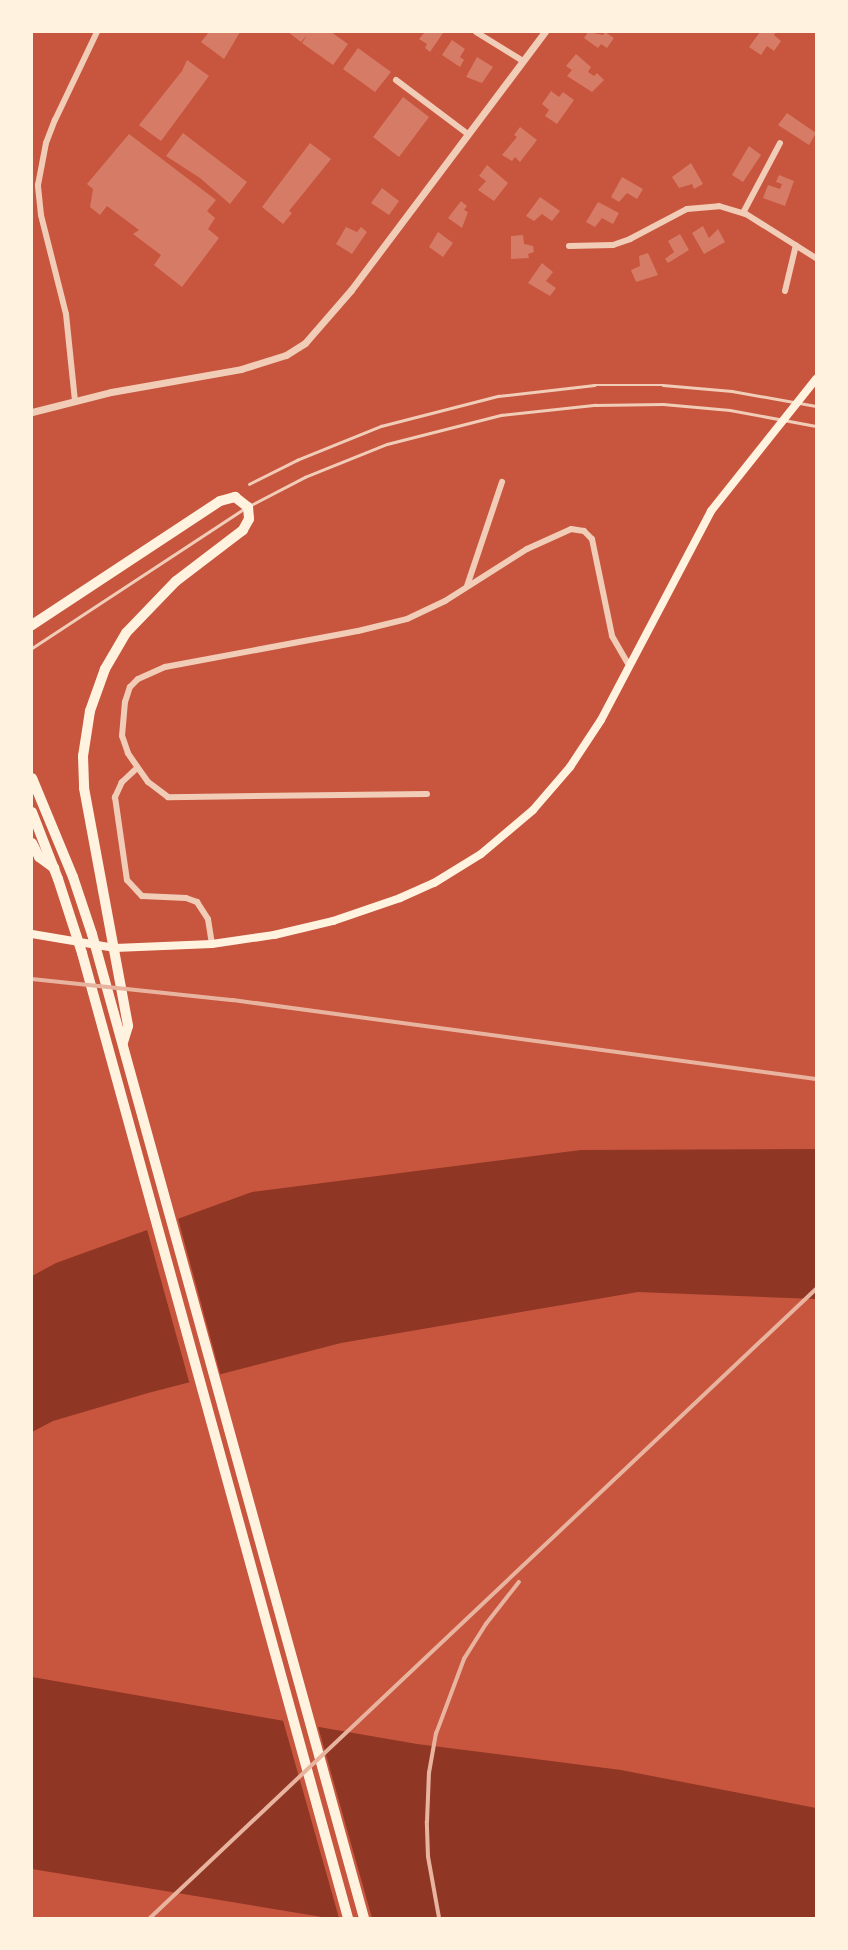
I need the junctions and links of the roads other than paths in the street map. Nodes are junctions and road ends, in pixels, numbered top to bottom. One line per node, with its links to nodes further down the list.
1 (97, 32): 14 (street)
2 (476, 32): 4 (street)
3 (545, 32): 4 (street)
4 (523, 61): 6 (street)
5 (396, 80): 6 (street)
6 (468, 134): 14 (street)
7 (780, 143): 8 (street)
8 (743, 213): 9 (street); 10 (street)
9 (796, 245): 11 (street); 12 (street)
10 (569, 246)
11 (817, 258)
12 (785, 291)
13 (817, 379): 24 (main road)
14 (75, 401): 16 (street)
15 (817, 406): 19 (lane)
16 (32, 412)
17 (817, 426): 20 (lane)
18 (502, 482): 21 (street)
19 (249, 484)
20 (248, 507): 22 (highway); 23 (lane); 33 (highway)
21 (466, 587): 24 (street); 25 (street)
22 (32, 625)
23 (32, 648)
24 (629, 665): 32 (main road)
25 (137, 768): 27 (street); 32 (street)
26 (32, 778): 33 (highway)
27 (427, 794)
28 (32, 812): 30 (highway)
29 (32, 843): 30 (highway)
30 (54, 868): 34 (highway)
31 (32, 934): 32 (main road)
32 (212, 944)
33 (123, 1045): 35 (highway)
34 (348, 1919)
35 (364, 1919)

